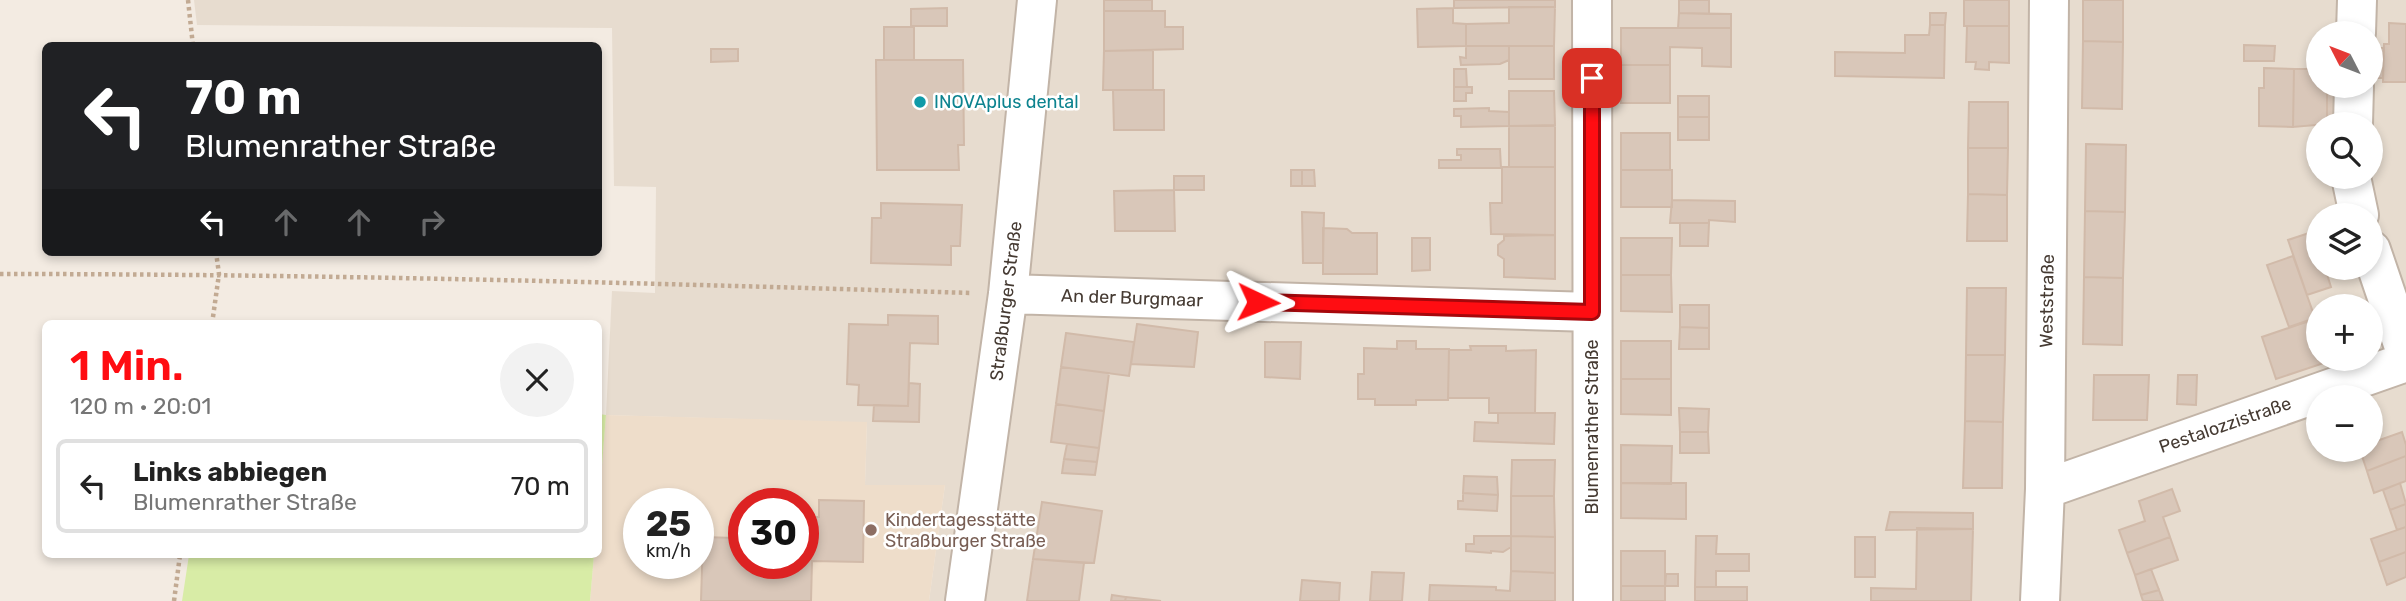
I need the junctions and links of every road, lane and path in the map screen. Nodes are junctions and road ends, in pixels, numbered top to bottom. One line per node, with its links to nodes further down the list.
1 (188, 0): 7 (path)
2 (1037, 0): 12 (street, Straßburger Straße)
3 (1592, 0): 13 (street, Blumenrather Straße)
4 (2049, 0): 17 (street, Weststraße)
5 (2357, 0): 6 (street)
6 (2356, 21)
7 (193, 42)
8 (217, 256): 10 (path)
9 (0, 274): 10 (path)
10 (219, 274): 12 (path); 14 (path)
11 (2381, 280): 15 (street)
12 (1009, 294): 13 (street, An der Burgmaar); 20 (street, Straßburger Straße)
13 (1592, 312): 21 (street, Blumenrather Straße)
14 (213, 320)
15 (2406, 353)
16 (2406, 362): 17 (street, Pestalozzistraße)
17 (2045, 489): 22 (street, Weststraße)
18 (180, 558): 19 (path)
19 (174, 601)
20 (965, 601)
21 (1593, 601)
22 (2040, 601)

